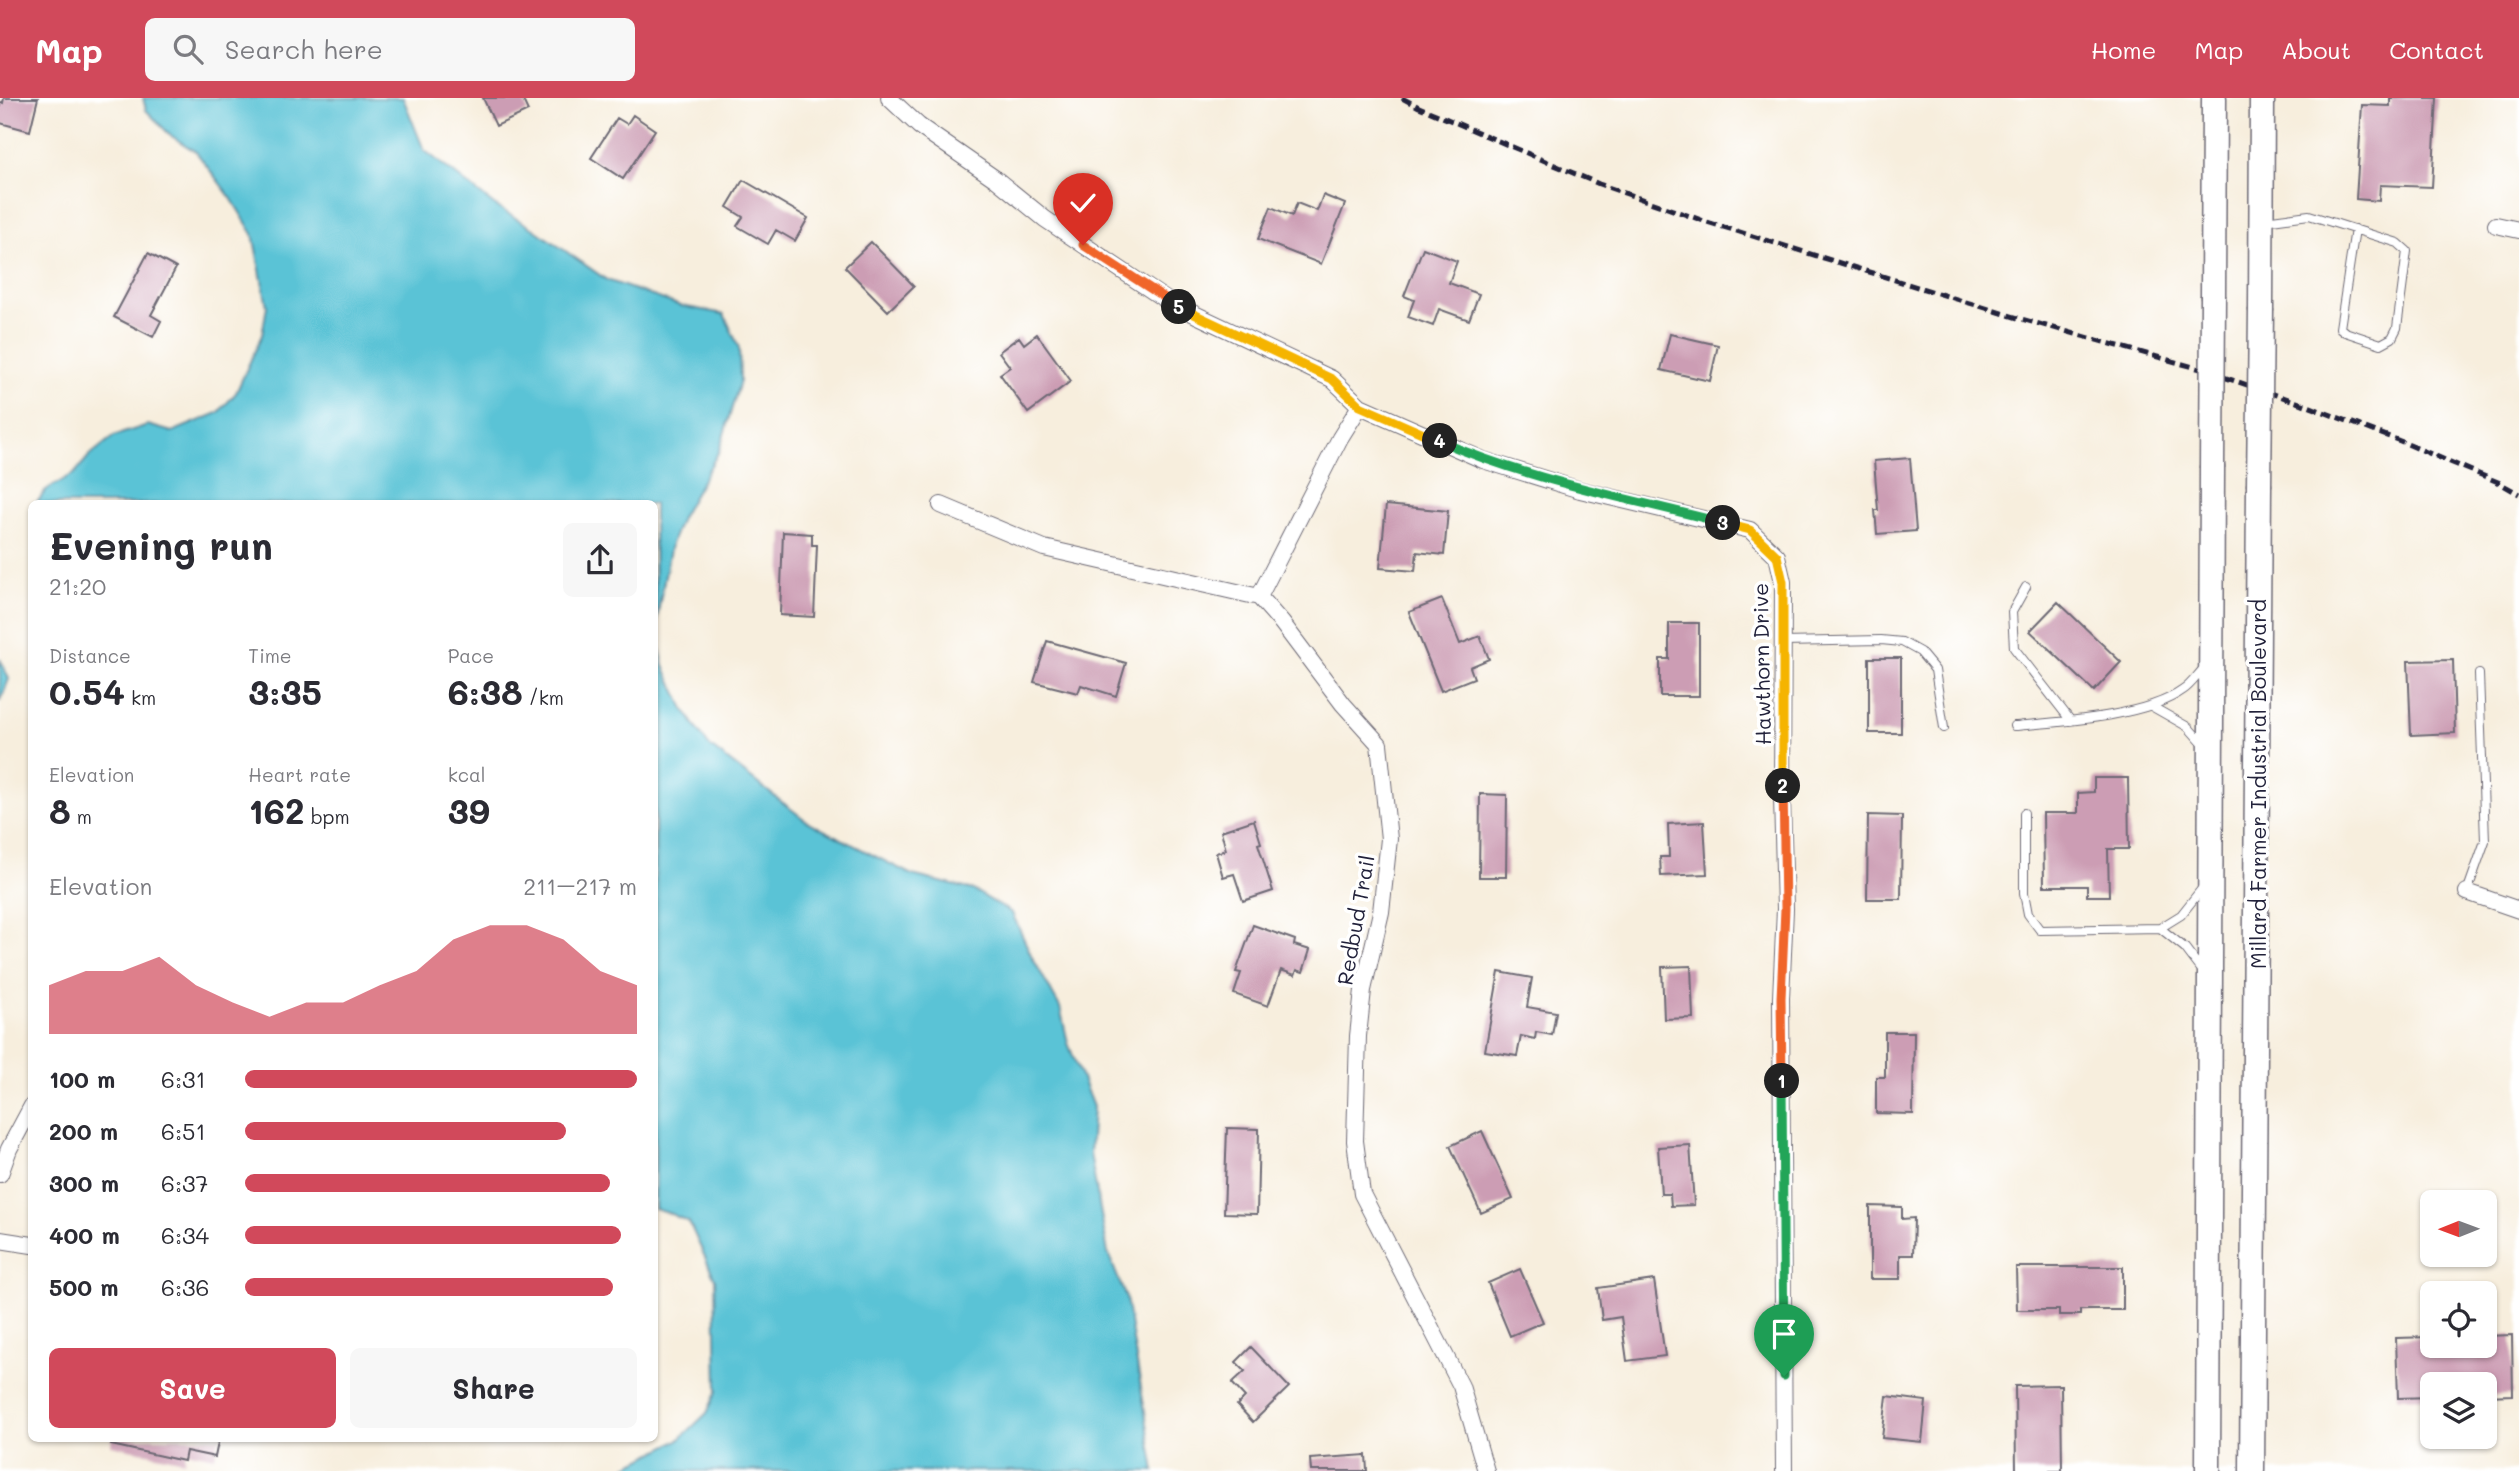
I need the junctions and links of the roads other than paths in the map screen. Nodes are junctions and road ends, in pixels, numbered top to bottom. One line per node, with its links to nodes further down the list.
1 (889, 98): 8 (street, Hawthorn Drive)
2 (2214, 98): 13 (main road, bridge)
3 (2262, 98): 4 (main road, Millard Farmer Industrial Boulevard)
4 (2261, 221): 6 (lane); 33 (main road, Millard Farmer Industrial Boulevard, bridge)
5 (2496, 225): 7 (street)
6 (2356, 229): 6 (lane)
7 (2519, 230)
8 (1360, 406): 11 (street); 12 (street, Hawthorn Drive)
9 (941, 505): 11 (street)
10 (2026, 587): 16 (lane)
11 (1259, 597): 30 (street, Redbud Trail)
12 (1783, 642): 18 (lane); 31 (street, Hawthorn Drive)
13 (2211, 660): 15 (lane); 19 (main road)
14 (2479, 674): 22 (lane)
15 (2151, 706): 16 (lane); 19 (lane)
16 (2071, 721): 17 (lane)
17 (2014, 726)
18 (1944, 727)
19 (2211, 752): 21 (main road)
20 (2024, 813): 24 (lane)
21 (2210, 879): 24 (lane); 25 (main road)
22 (2467, 892): 23 (street)
23 (2519, 911)
24 (2160, 928): 25 (lane)
25 (2210, 980): 32 (main road)
26 (28, 1113): 27 (street)
27 (0, 1174)
28 (0, 1240): 29 (street)
29 (28, 1244)
30 (1486, 1471)
31 (1784, 1471)
32 (2208, 1471)
33 (2252, 1471)

